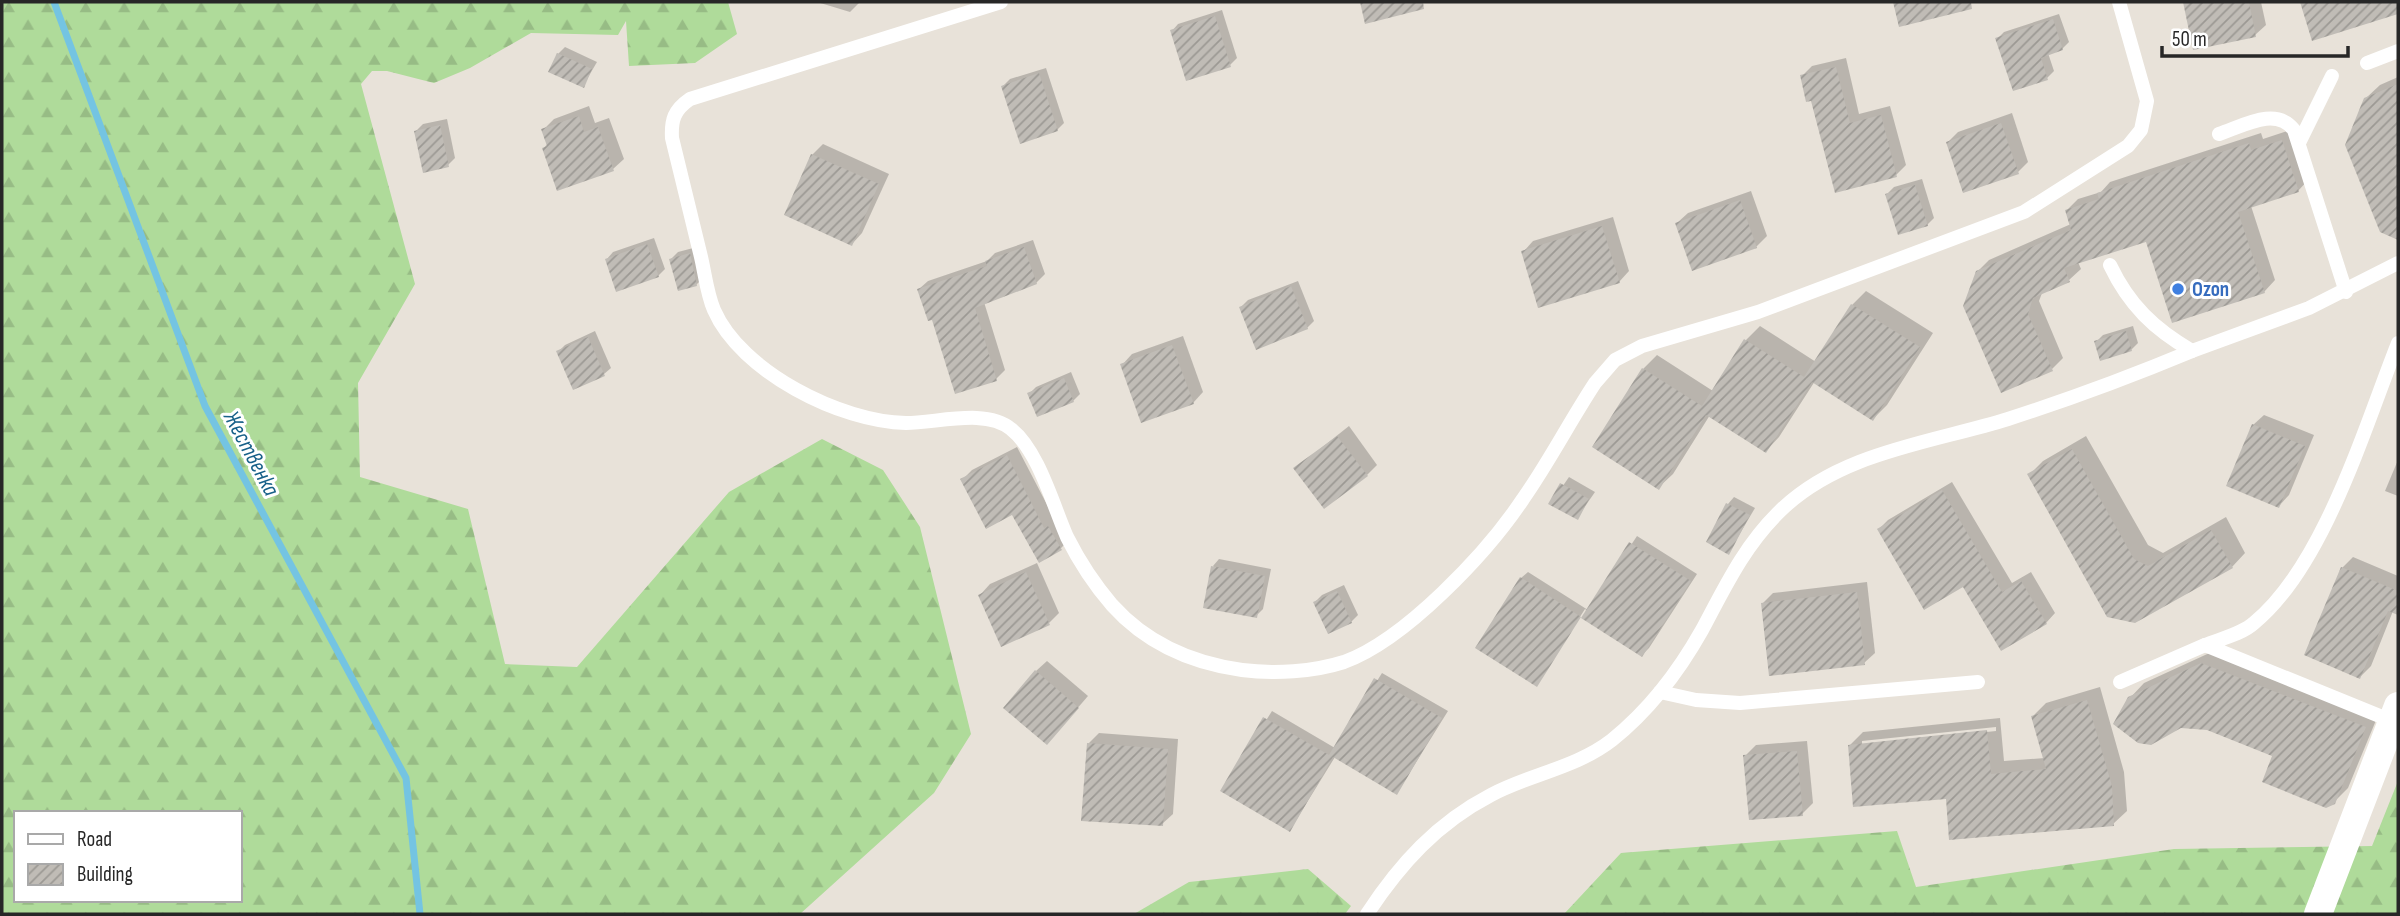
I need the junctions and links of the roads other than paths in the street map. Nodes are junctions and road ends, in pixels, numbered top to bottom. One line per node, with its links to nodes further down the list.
1 (1001, 2): 2 (lane)
2 (2119, 2)
3 (2398, 51): 4 (lane)
4 (2367, 63)
5 (2332, 76): 7 (lane)
6 (2219, 134): 7 (lane)
7 (2298, 143): 10 (lane)
8 (2398, 263): 10 (lane)
9 (2110, 265): 12 (lane)
10 (2346, 292): 12 (lane)
11 (2398, 343): 13 (lane)
12 (2192, 351): 16 (lane)
13 (2205, 645): 15 (lane); 17 (lane)
14 (1978, 682): 16 (lane)
15 (2120, 682)
16 (1660, 692): 18 (lane)
17 (2395, 713): 19 (street)
18 (1367, 914)
19 (2318, 914)

